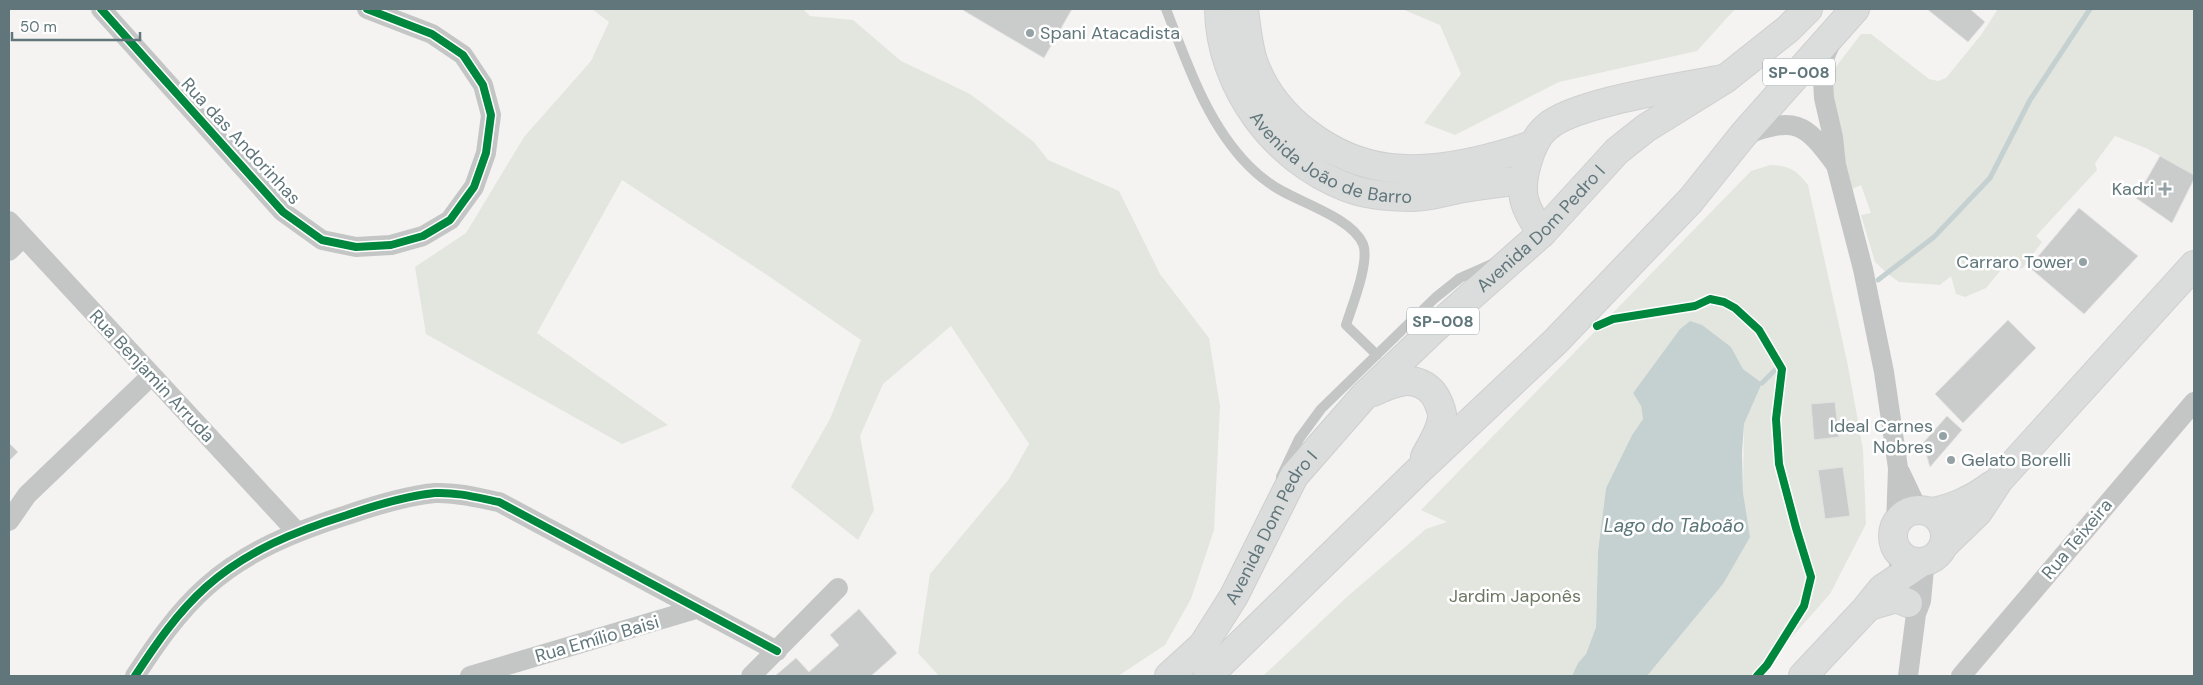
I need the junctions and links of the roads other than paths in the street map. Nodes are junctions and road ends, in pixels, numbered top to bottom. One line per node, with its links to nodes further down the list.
1 (101, 9): 2 (street, Rua das Andorinhas)
2 (367, 9)
3 (1166, 9): 20 (lane)
4 (1219, 9): 13 (main road, Avenida João de Barro)
5 (1244, 9): 11 (main road, Avenida João de Barro)
6 (1808, 9): 9 (main road, Avenida Dom Pedro I / SP-008)
7 (1855, 9): 8 (main road, SP-008)
8 (1835, 34): 10 (main road, SP-008); 12 (street)
9 (1725, 78): 11 (main road); 15 (main road, Avenida Dom Pedro I / SP-008)
10 (1743, 135): 12 (street); 25 (main road, SP-008)
11 (1532, 146): 13 (main road)
12 (1836, 164): 24 (street)
13 (1522, 180): 15 (main road)
14 (9, 221): 16 (street, Rua Benjamin Arruda)
15 (1542, 233): 18 (main road, Avenida Dom Pedro I / SP-008)
16 (23, 237): 17 (street); 21 (street, Rua Benjamin Arruda)
17 (9, 251)
18 (1521, 253): 20 (lane); 22 (main road, Avenida Dom Pedro I / SP-008)
19 (2194, 265): 26 (main road)
20 (1377, 355): 30 (lane)
21 (151, 376): 27 (street); 29 (street, Rua Benjamin Arruda)
22 (1364, 396): 25 (main road); 30 (main road, Avenida Dom Pedro I / SP-008)
23 (2194, 402): 44 (street, Rua Teixeira)
24 (1898, 468): 28 (street); 28 (street)
25 (1419, 470): 41 (main road, SP-008)
26 (1999, 480): 28 (main road); 31 (main road)
27 (9, 520)
28 (1910, 523): 31 (main road); 31 (main road)
29 (296, 531): 35 (street); 37 (street)
30 (1254, 558): 40 (main road, Avenida Dom Pedro I / SP-008)
31 (1924, 560): 33 (main road); 34 (street); 34 (street)
32 (838, 588): 36 (street)
33 (1869, 606): 34 (main road); 42 (main road)
34 (1912, 608): 43 (street)
35 (696, 609): 36 (street); 38 (street, Rua Emílio Baisi)
36 (777, 651): 39 (street)
37 (135, 676)
38 (470, 676)
39 (751, 676)
40 (1169, 676)
41 (1208, 676)
42 (1803, 676)
43 (1908, 676)
44 (1961, 676)

